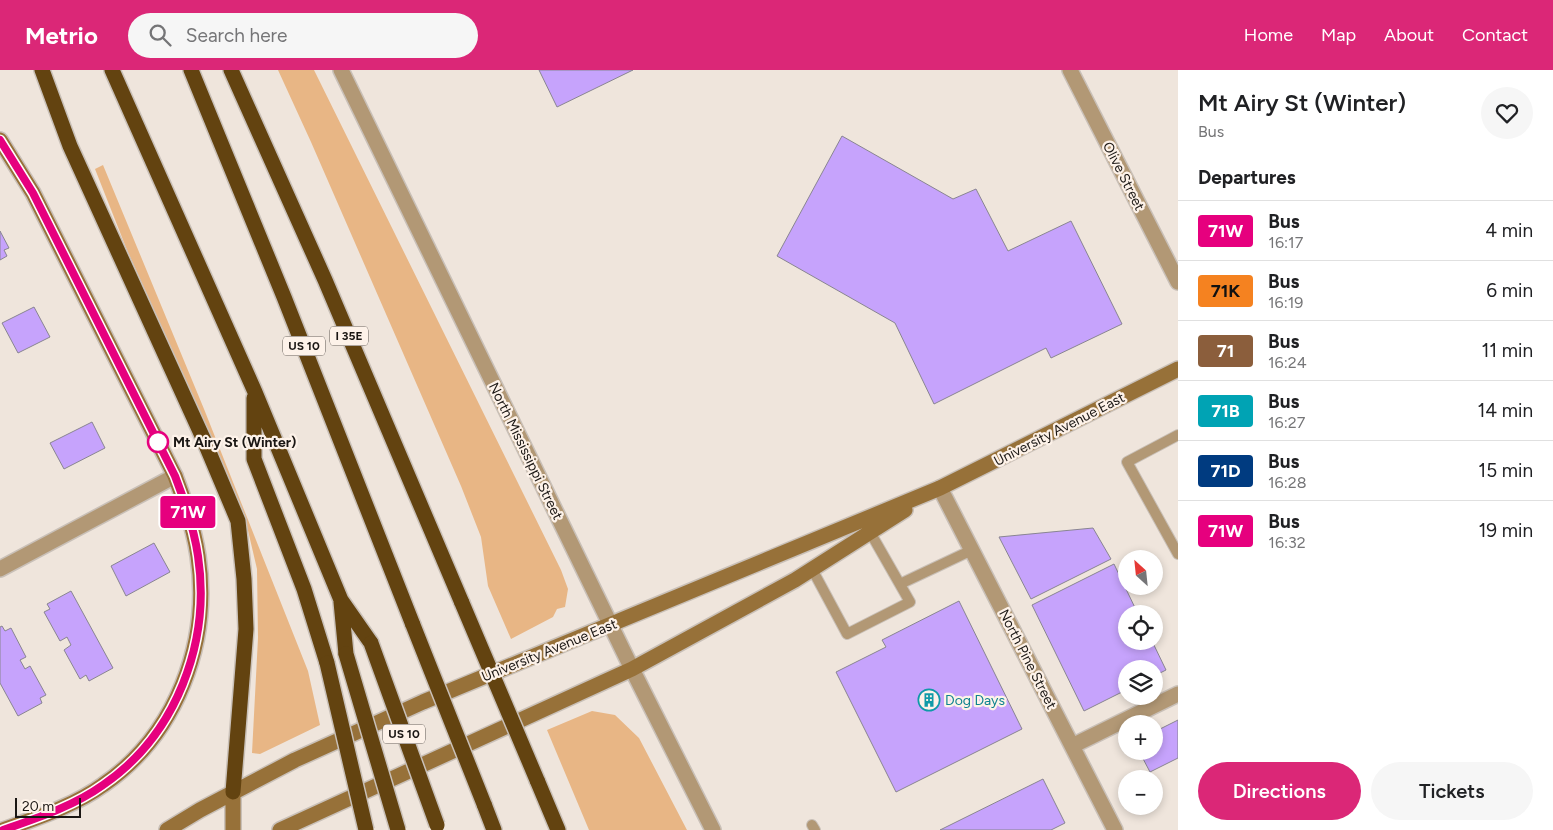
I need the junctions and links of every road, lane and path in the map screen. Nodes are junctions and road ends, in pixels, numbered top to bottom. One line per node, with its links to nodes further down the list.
1 (42, 70): 25 (highway)
2 (112, 70): 10 (highway)
3 (191, 70): 33 (highway, US 10, bridge)
4 (231, 70): 34 (highway, I 35E, bridge)
5 (341, 70): 21 (street, North Mississippi Street)
6 (1070, 70): 8 (street, Olive Street)
7 (0, 140): 12 (main road)
8 (1178, 282)
9 (1178, 369): 13 (main road, University Avenue East)
10 (254, 392): 20 (highway); 31 (highway, bridge)
11 (1178, 436): 16 (lane)
12 (175, 476): 17 (street); 27 (main road)
13 (940, 488): 14 (main road, University Avenue East); 15 (street, North Pine Street); 21 (main road, University Avenue East)
14 (870, 532): 18 (main road, University Avenue East); 19 (lane)
15 (972, 550): 19 (lane); 24 (street, North Pine Street)
16 (1178, 554)
17 (0, 569)
18 (812, 569): 19 (lane); 22 (main road, University Avenue East)
19 (900, 584)
20 (341, 600): 26 (highway, US 10, bridge); 32 (highway, bridge)
21 (611, 625): 22 (street, North Mississippi Street); 25 (main road, University Avenue East)
22 (632, 669): 30 (main road, University Avenue East); 35 (street, North Mississippi Street)
23 (1178, 694): 24 (street)
24 (1072, 746): 36 (street, North Pine Street)
25 (234, 792): 28 (main road, University Avenue East); 29 (main road)
26 (438, 828)
27 (3, 830)
28 (167, 830)
29 (233, 830)
30 (280, 830)
31 (366, 830)
32 (398, 830)
33 (494, 830)
34 (558, 830)
35 (713, 830)
36 (1115, 830)

